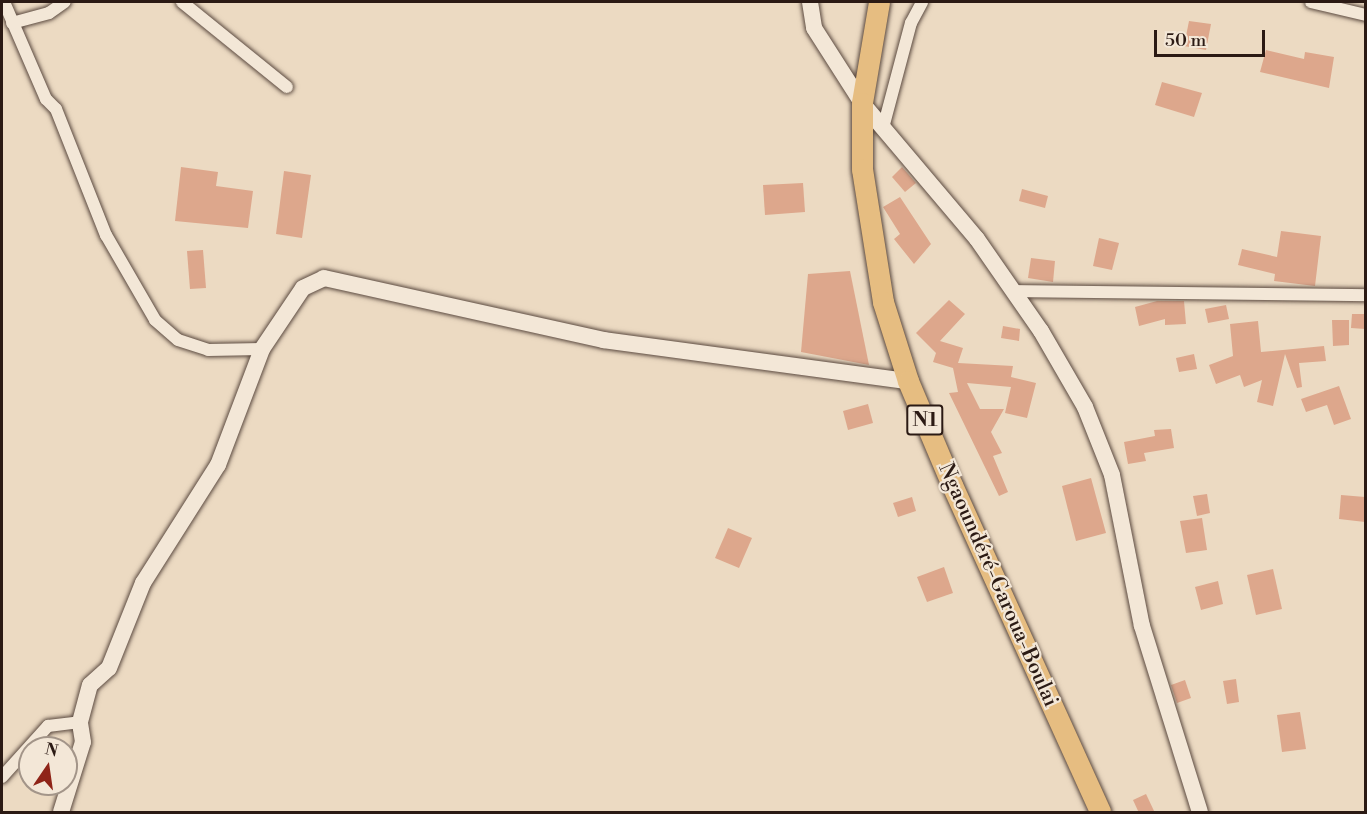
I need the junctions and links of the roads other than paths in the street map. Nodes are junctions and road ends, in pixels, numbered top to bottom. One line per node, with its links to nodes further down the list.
1 (4, 2): 9 (street)
2 (65, 2): 9 (street)
3 (182, 2): 10 (street)
4 (810, 2): 11 (street)
5 (879, 2): 11 (highway, Ngaoundéré-Garoua-Boulai / N1)
6 (922, 2): 12 (street)
7 (1311, 2): 8 (street)
8 (1365, 15)
9 (12, 23): 15 (street)
10 (287, 87)
11 (862, 103): 12 (street); 16 (highway, Ngaoundéré-Garoua-Boulai / N1)
12 (883, 128): 13 (street)
13 (1014, 291): 14 (street); 21 (street)
14 (1365, 295)
15 (262, 349): 16 (street); 17 (street)
16 (908, 381): 20 (highway, Ngaoundéré-Garoua-Boulai / N1)
17 (80, 722): 18 (street); 19 (street)
18 (2, 777)
19 (61, 813)
20 (1100, 813)
21 (1200, 813)

